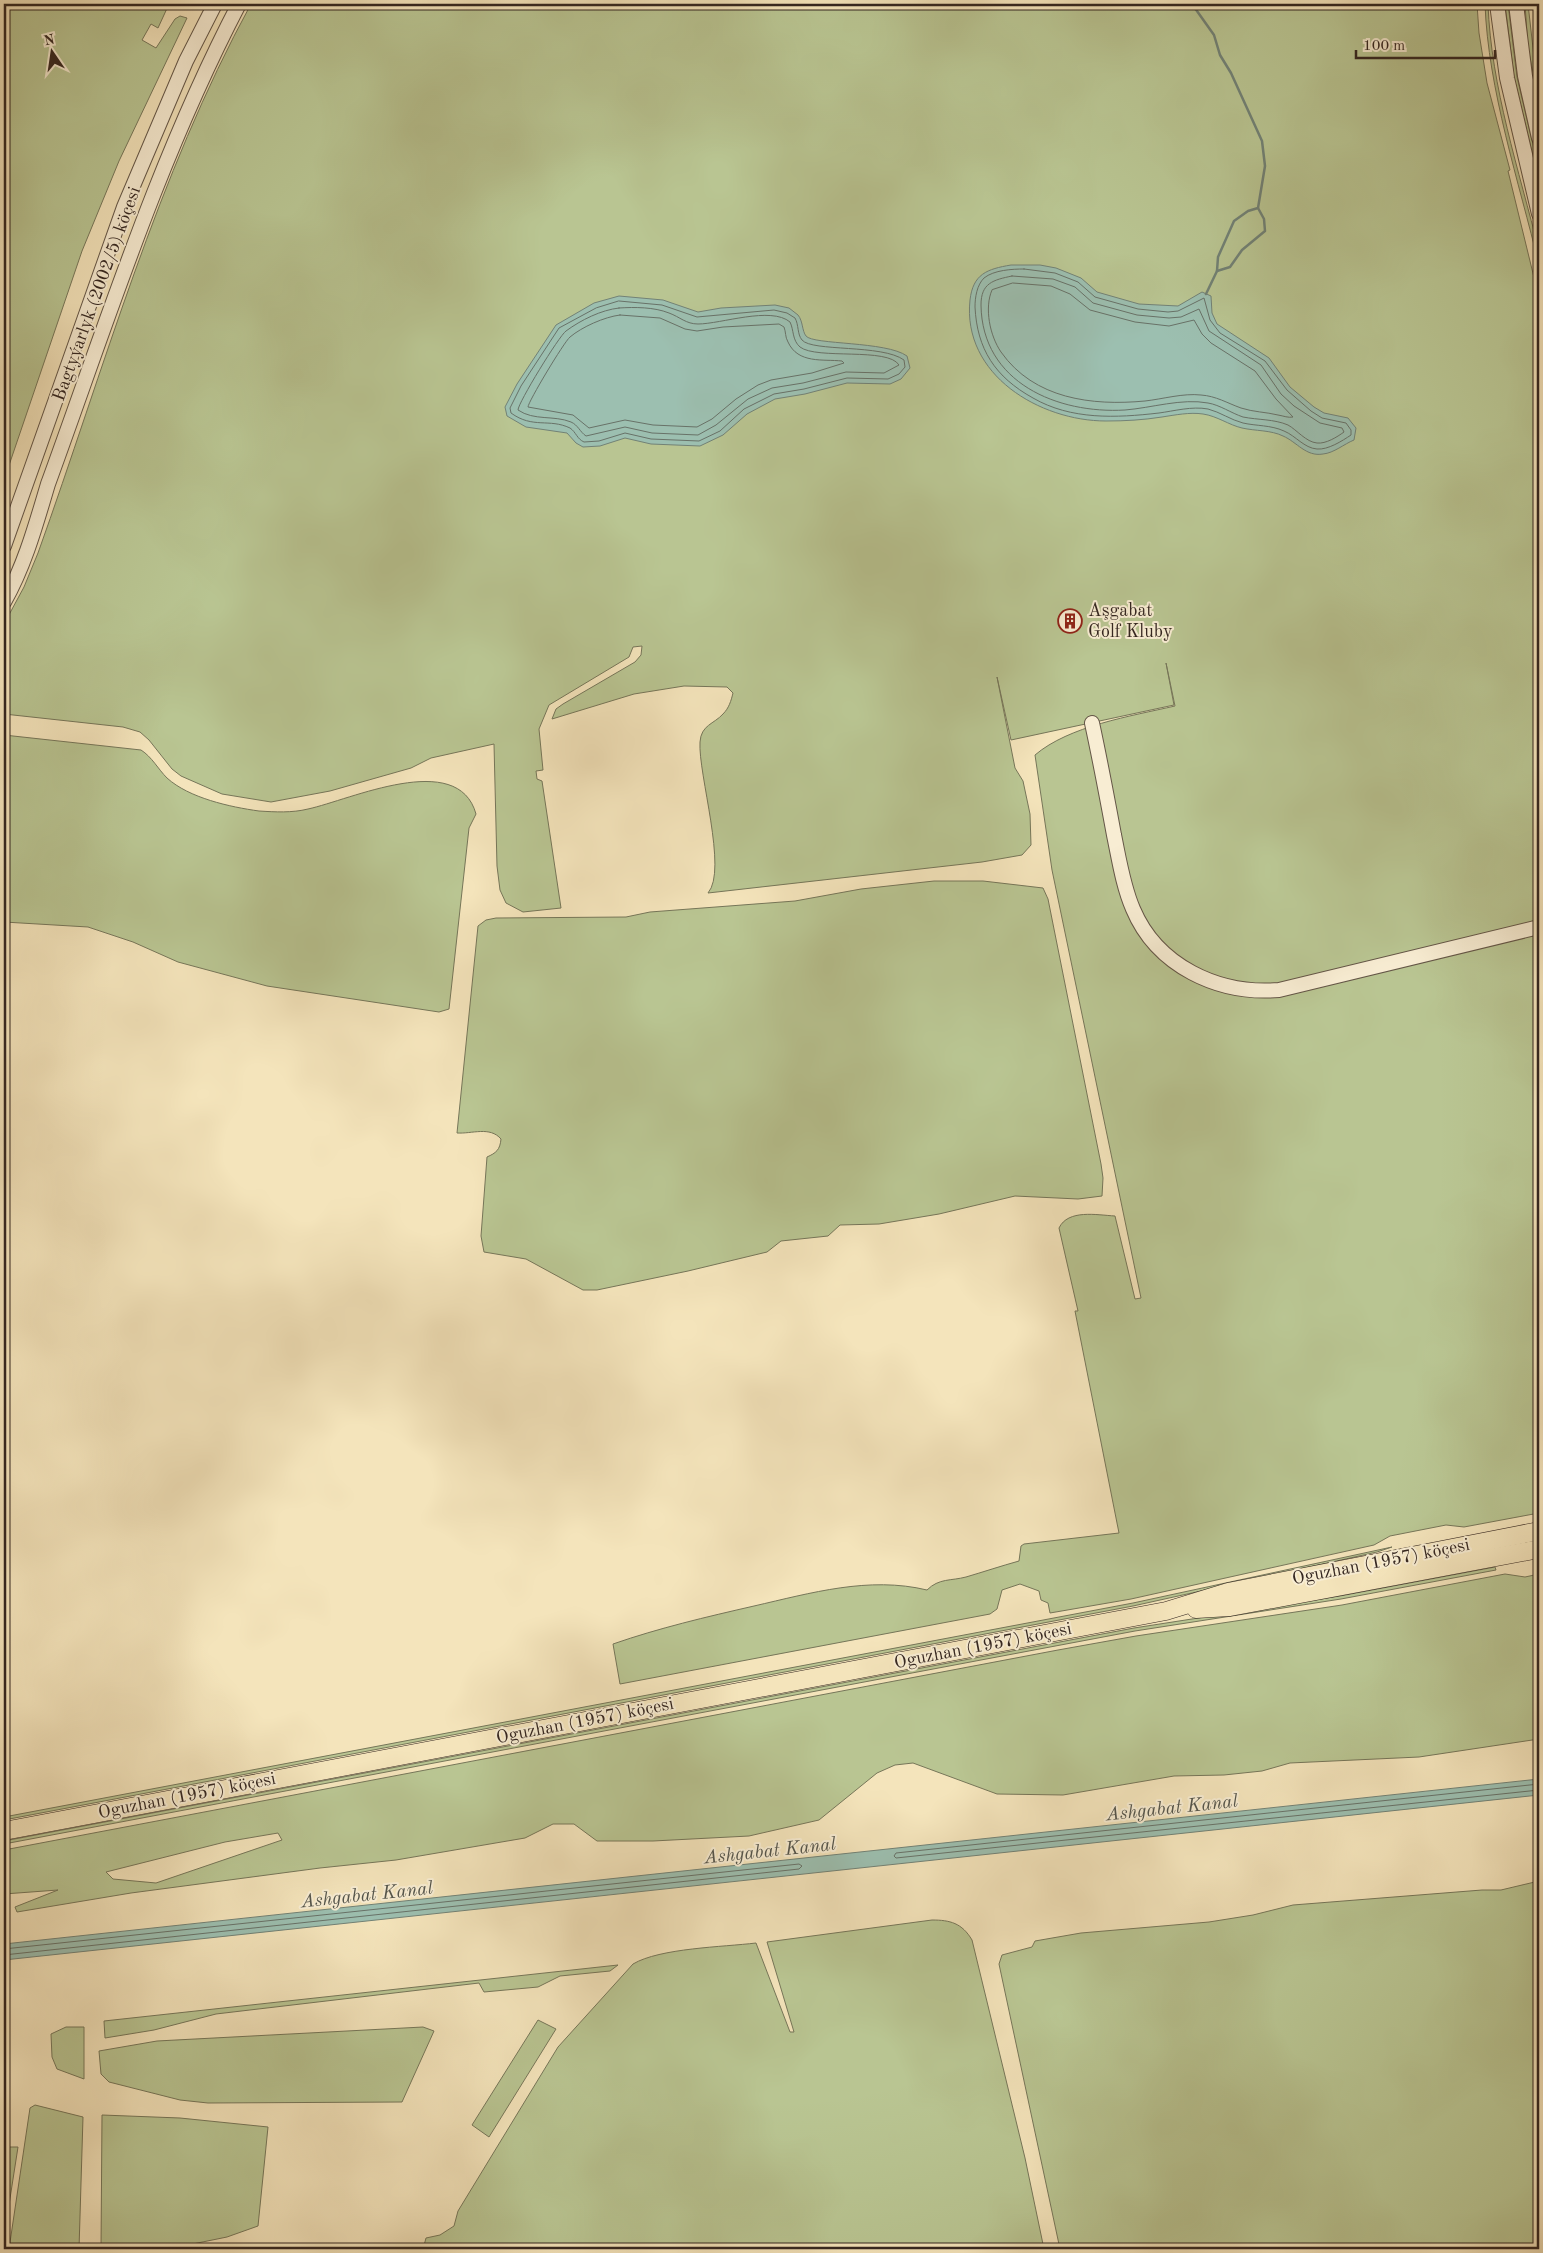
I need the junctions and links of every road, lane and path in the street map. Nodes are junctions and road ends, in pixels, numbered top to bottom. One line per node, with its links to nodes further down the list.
1 (215, 4): 7 (street, Bagtyýarlyk (2002/5) köçesi)
2 (239, 4): 8 (street, Bagtyýarlyk (2002/5) köçesi)
3 (1497, 4): 6 (street)
4 (1516, 4): 5 (street)
5 (1539, 138)
6 (1539, 214)
7 (4, 546)
8 (4, 602)
9 (1092, 723): 10 (street)
10 (1539, 927)
11 (1539, 1531): 13 (main road, Oguzhan (1957) köçesi)
12 (1539, 1549): 13 (main road, Oguzhan (1957) köçesi)
13 (1166, 1611): 14 (main road, Oguzhan (1957) köçesi)
14 (4, 1831)

